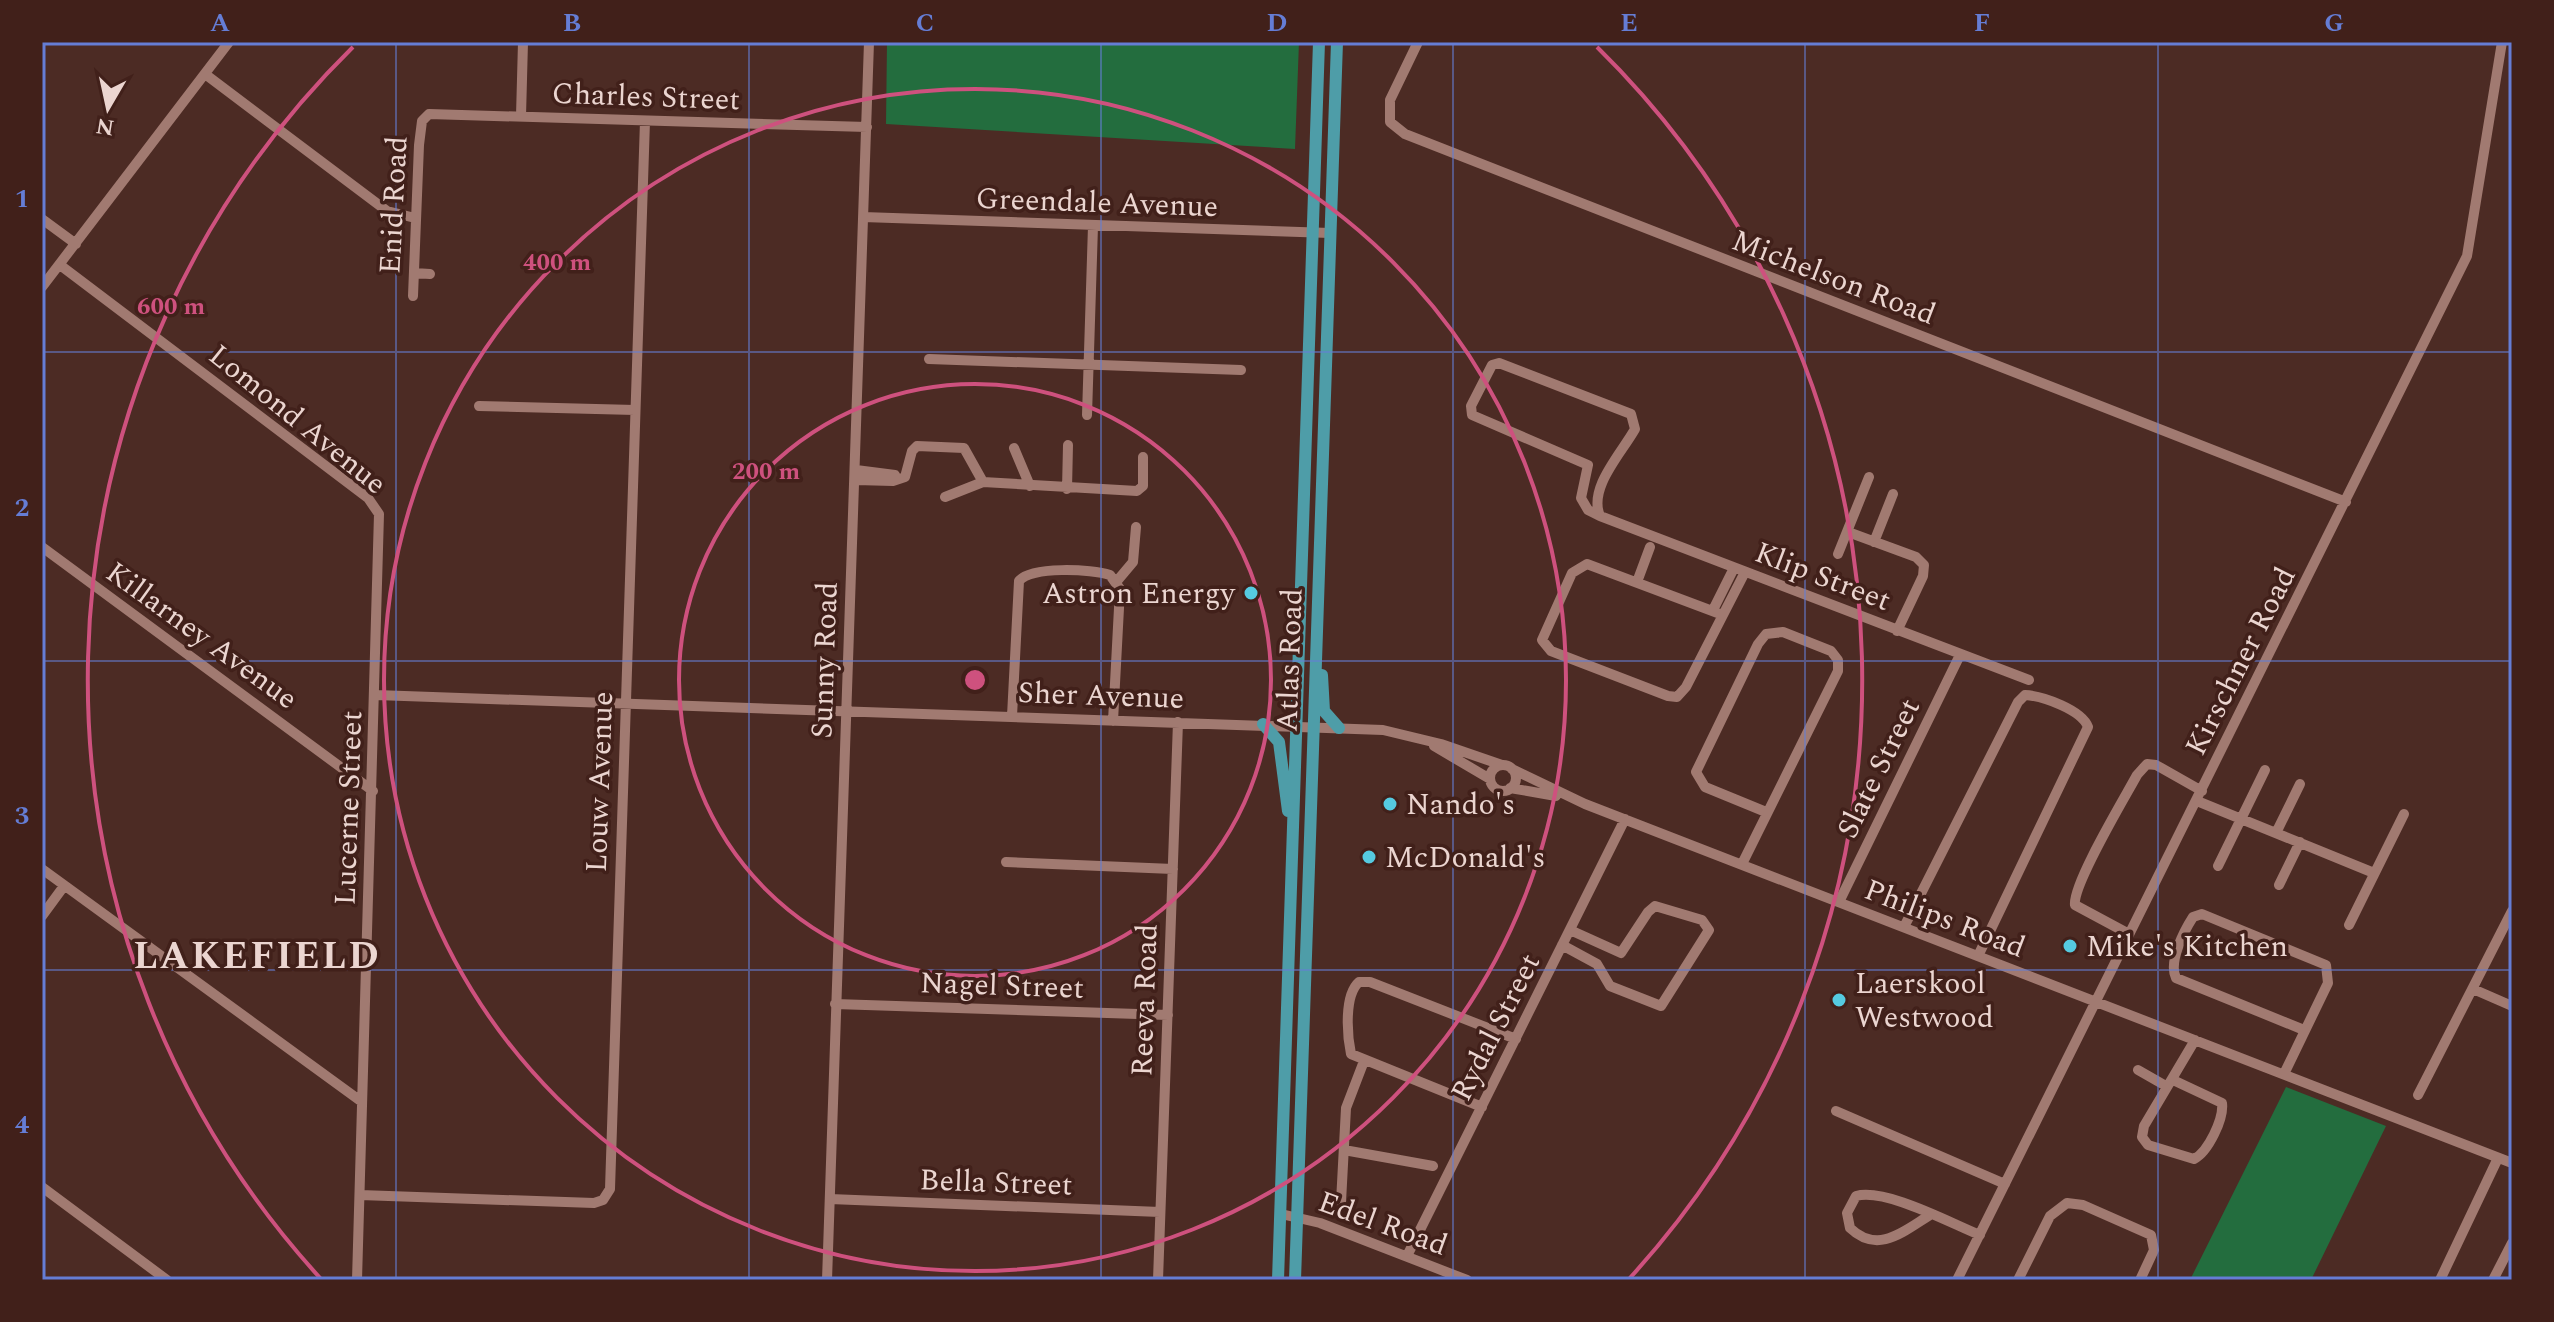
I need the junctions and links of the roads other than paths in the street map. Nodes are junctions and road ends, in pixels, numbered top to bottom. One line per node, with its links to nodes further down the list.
1 (229, 42): 8 (street)
2 (523, 42): 9 (street)
3 (869, 42): 12 (street, Sunny Road)
4 (1319, 42): 17 (main road, Atlas Road)
5 (1337, 42): 18 (main road, Atlas Road)
6 (1418, 42): 41 (street, Michelson Road)
7 (2502, 42): 41 (street, Kirschner Road)
8 (205, 74): 14 (street); 19 (street)
9 (521, 116): 10 (street, Charles Street); 11 (street, Charles Street)
10 (425, 117): 14 (street, Enid Road)
11 (645, 121): 12 (street, Charles Street); 29 (street, Louw Avenue)
12 (867, 127): 13 (street, Sunny Road)
13 (863, 217): 16 (street, Greendale Avenue); 34 (street, Sunny Road)
14 (415, 218): 21 (street, Enid Road)
15 (42, 219): 19 (street)
16 (1093, 226): 17 (street, Greendale Avenue); 26 (street)
17 (1313, 233): 18 (street, Greendale Avenue); 65 (main road, Atlas Road)
18 (1330, 233): 55 (main road, Atlas Road)
19 (76, 244): 20 (street)
20 (60, 265): 23 (street); 44 (street, Lomond Avenue)
21 (414, 273): 22 (street); 24 (street, Enid Road)
22 (430, 274)
23 (42, 287)
24 (413, 296)
25 (929, 359): 26 (street)
26 (1089, 365): 27 (street); 30 (street)
27 (1241, 370)
28 (479, 406): 29 (street)
29 (635, 410): 59 (street, Louw Avenue)
30 (1087, 415)
31 (1068, 445): 38 (street)
32 (1014, 448): 37 (street)
33 (1143, 457): 38 (street)
34 (856, 475): 36 (street); 60 (street, Sunny Road)
35 (1869, 477): 45 (street)
36 (983, 482): 37 (street); 40 (street)
37 (1030, 486): 38 (street)
38 (1067, 489)
39 (1893, 494): 46 (street)
40 (945, 497)
41 (2346, 502): 75 (street, Kirschner Road)
42 (1600, 516): 42 (street); 50 (street, Klip Street)
43 (1136, 527): 51 (street)
44 (381, 529): 58 (street, Lucerne Street)
45 (1848, 532): 46 (street); 49 (street)
46 (1874, 542): 54 (street)
47 (42, 547): 74 (street, Killarney Avenue)
48 (1650, 547): 52 (street)
49 (1838, 554)
50 (1739, 570): 53 (street); 54 (street, Klip Street)
51 (1117, 581): 61 (street); 62 (street)
52 (1637, 582): 53 (street); 53 (street)
53 (1718, 612)
54 (1897, 631): 56 (street, Klip Street)
55 (1316, 645): 66 (main road, Atlas Road); 67 (main road)
56 (1960, 655): 57 (street, Klip Street); 92 (street, Slate Street)
57 (2029, 680)
58 (376, 695): 59 (street, Sher Avenue); 74 (street, Lucerne Street)
59 (626, 705): 60 (street, Sher Avenue); 123 (street, Louw Avenue)
60 (846, 711): 61 (street, Sher Avenue); 103 (street, Sunny Road)
61 (1012, 716): 62 (street, Sher Avenue)
62 (1113, 721): 63 (street, Sher Avenue)
63 (1178, 722): 64 (street, Sher Avenue); 88 (street, Reeva Road)
64 (1263, 724): 65 (street, Sher Avenue); 82 (main road)
65 (1296, 726): 66 (street, Philips Road); 82 (main road, Atlas Road)
66 (1313, 727): 67 (street, Philips Road); 129 (main road, Atlas Road)
67 (1339, 728): 68 (street, Philips Road)
68 (1430, 742): 69 (street, Philips Road); 71 (street, Philips Road)
69 (1507, 767): 71 (street); 73 (street); 76 (street, Philips Road)
70 (2265, 770): 79 (street)
71 (1490, 779): 73 (street)
72 (2300, 784): 81 (street)
73 (1510, 788): 76 (street, Philips Road)
74 (373, 791): 114 (street, Lucerne Street)
75 (2200, 796): 79 (street); 98 (street, Kirschner Road); 98 (street)
76 (1585, 804): 80 (street, Philips Road)
77 (1766, 812): 77 (street); 85 (street)
78 (2404, 814): 89 (street)
79 (2240, 818): 81 (street); 86 (street)
80 (1625, 819): 85 (street, Philips Road); 97 (street, Rydal Street)
81 (2276, 833): 83 (street)
82 (1294, 841): 127 (main road, Atlas Road)
83 (2300, 842): 89 (street); 90 (street)
84 (1006, 862): 88 (street)
85 (1742, 864): 92 (street, Philips Road)
86 (2218, 866)
87 (42, 869): 91 (street)
88 (1173, 869): 105 (street, Reeva Road)
89 (2374, 873): 95 (street)
90 (2279, 885)
91 (64, 886): 94 (street); 114 (street)
92 (1839, 902): 96 (street, Philips Road)
93 (2512, 911): 101 (street)
94 (42, 916)
95 (2349, 925)
96 (1904, 927): 100 (street, Philips Road); 100 (street)
97 (1570, 930): 99 (street, Rydal Street); 99 (street)
98 (2129, 934): 102 (street, Kirschner Road)
99 (1562, 945): 107 (street, Rydal Street)
100 (1978, 956): 102 (street, Philips Road)
101 (2473, 989): 104 (street); 113 (street)
102 (2095, 1001): 108 (street, Philips Road); 121 (street, Kirschner Road)
103 (835, 1004): 105 (street, Nagel Street); 124 (street, Sunny Road)
104 (2512, 1006)
105 (1168, 1015): 126 (street, Reeva Road)
106 (2304, 1030): 106 (street); 111 (street)
107 (1516, 1039): 109 (street); 115 (street, Rydal Street)
108 (2195, 1040): 111 (street, Philips Road); 112 (street)
109 (1364, 1061): 115 (street); 117 (street)
110 (2138, 1070): 112 (street)
111 (2284, 1074): 118 (street, Philips Road)
112 (2170, 1083): 112 (street)
113 (2418, 1095)
114 (362, 1102): 123 (street, Lucerne Street)
115 (1482, 1107): 132 (street, Rydal Street)
116 (1836, 1111): 121 (street)
117 (1344, 1150): 120 (street); 125 (street)
118 (2498, 1158): 119 (street, Philips Road); 143 (street)
119 (2512, 1163)
120 (1433, 1166)
121 (2005, 1184): 130 (street, Kirschner Road)
122 (42, 1187): 133 (street)
123 (360, 1195): 134 (street, Lucerne Street)
124 (830, 1199): 126 (street, Bella Street); 135 (street, Sunny Road)
125 (1341, 1202)
126 (1160, 1212): 136 (street, Reeva Road)
127 (1281, 1214): 129 (street, Edel Road); 137 (main road, Atlas Road)
128 (1930, 1215): 128 (street); 130 (street)
129 (1297, 1217): 132 (street, Edel Road); 138 (main road, Atlas Road)
130 (1980, 1235): 140 (street, Kirschner Road)
131 (2512, 1243): 144 (street)
132 (1407, 1256): 139 (street, Edel Road)
133 (167, 1280)
134 (357, 1280)
135 (827, 1280)
136 (1158, 1280)
137 (1278, 1280)
138 (1295, 1280)
139 (1467, 1280)
140 (1957, 1280)
141 (2018, 1280): 142 (street)
142 (2140, 1280)
143 (2440, 1280)
144 (2493, 1280)

